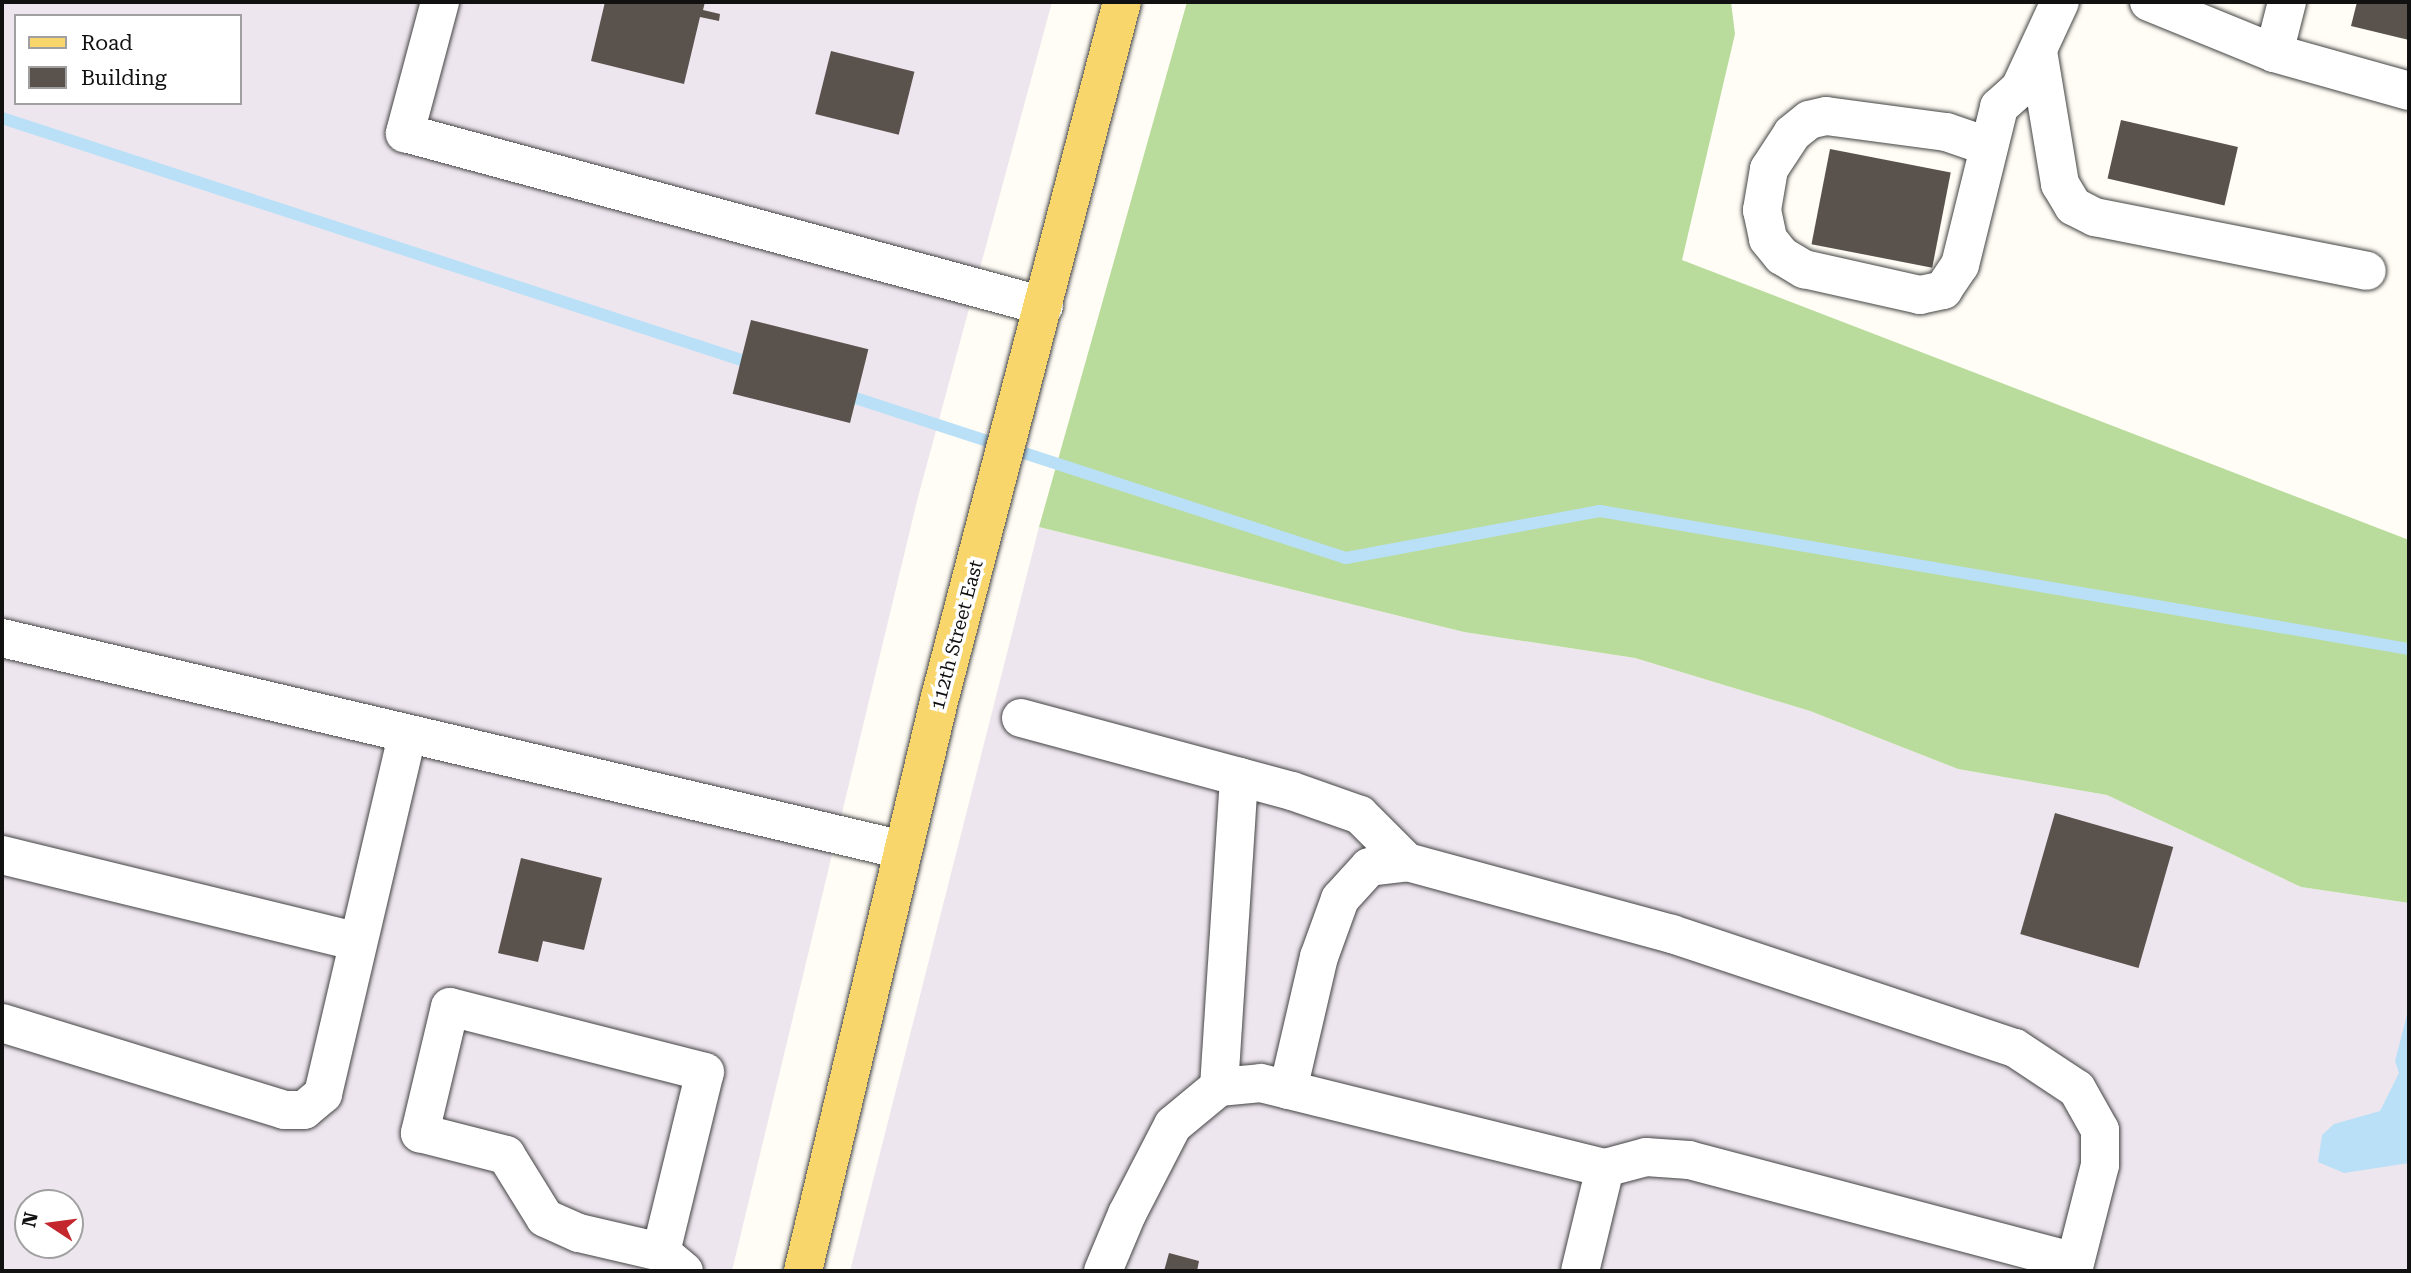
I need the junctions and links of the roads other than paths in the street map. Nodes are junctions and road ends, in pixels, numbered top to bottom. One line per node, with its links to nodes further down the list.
1 (440, 2): 11 (lane)
2 (1122, 2): 11 (main road, 112th Street East)
3 (2060, 2): 6 (lane)
4 (2151, 2): 7 (lane)
5 (2287, 2): 7 (lane)
6 (2038, 51): 9 (lane); 10 (lane)
7 (2274, 53): 8 (lane)
8 (2409, 91)
9 (1987, 146): 9 (lane)
10 (2367, 271)
11 (1044, 306): 16 (main road, 112th Street East)
12 (2, 638): 14 (lane)
13 (1021, 718): 15 (lane)
14 (407, 736): 16 (lane); 19 (lane)
15 (1239, 777): 18 (lane); 21 (lane)
16 (903, 850): 26 (main road, 112th Street East)
17 (2, 855): 19 (lane)
18 (1407, 862): 22 (lane); 25 (lane)
19 (358, 942): 20 (lane)
20 (2, 1023)
21 (1219, 1087): 22 (lane); 27 (lane)
22 (1288, 1090): 23 (lane)
23 (1605, 1168): 25 (lane); 28 (lane)
24 (673, 1262): 24 (lane)
25 (2074, 1267)
26 (803, 1271)
27 (1103, 1271)
28 (1580, 1271)

